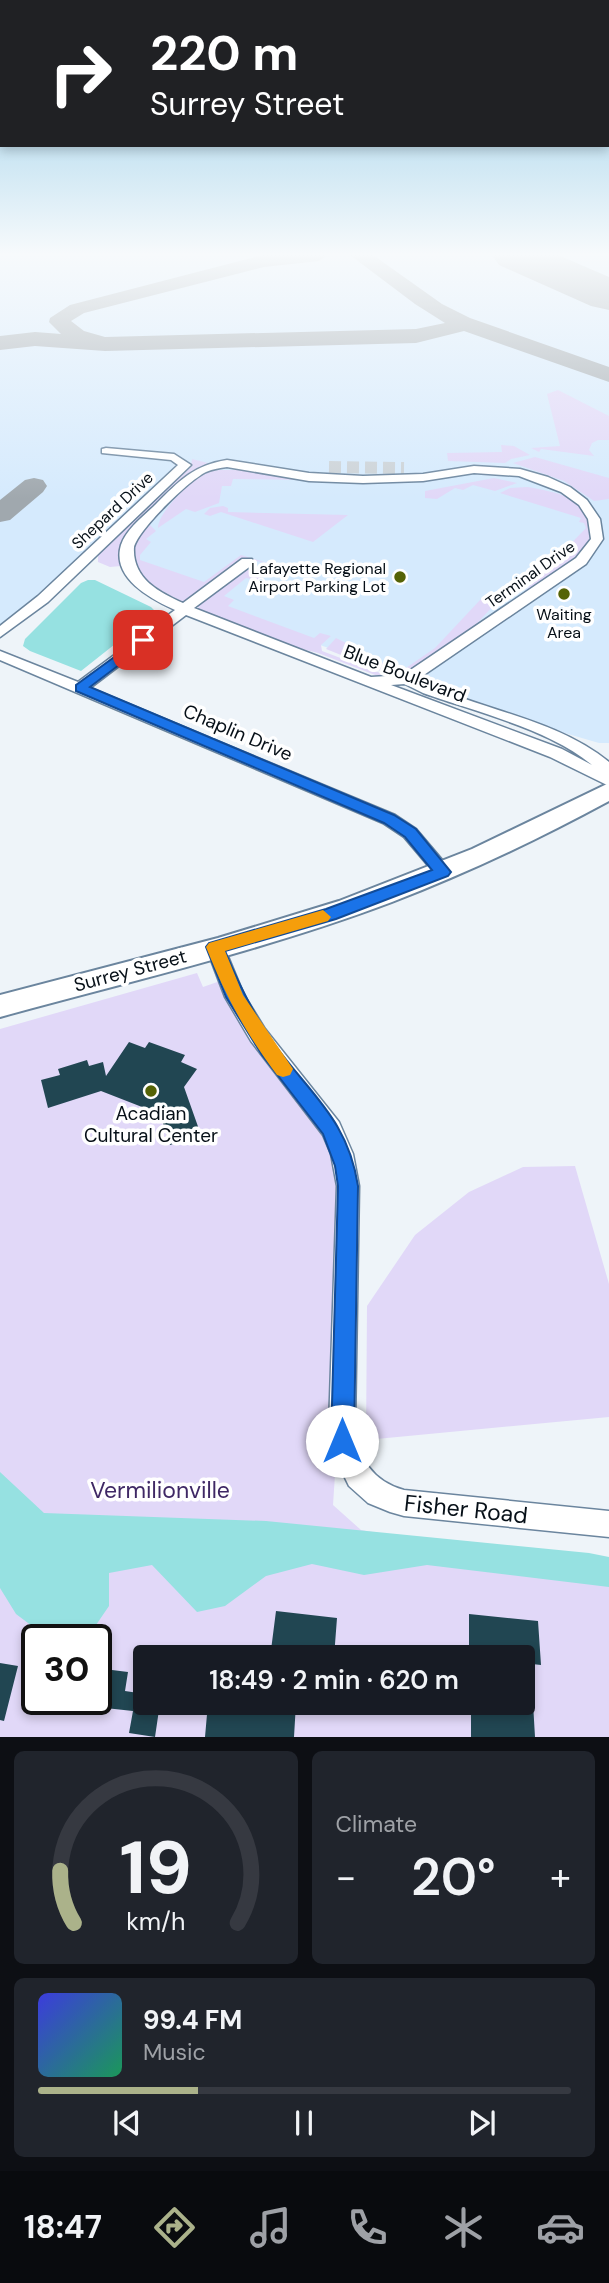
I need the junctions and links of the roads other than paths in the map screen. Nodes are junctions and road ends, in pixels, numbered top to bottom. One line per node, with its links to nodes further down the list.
1 (106, 451): 8 (street, Shepard Drive)
2 (261, 466): 3 (street, Terminal Drive); 5 (street, Terminal Drive); 7 (street, Terminal Drive)
3 (329, 467)
4 (404, 468): 5 (street, Terminal Drive)
5 (469, 469): 10 (street, Terminal Drive)
6 (247, 562): 7 (street)
7 (185, 608): 11 (street, Blue Boulevard); 12 (street)
8 (0, 633)
9 (0, 654): 12 (street, Chaplin Drive)
10 (407, 679): 11 (street, Terminal Drive); 13 (street, Blue Boulevard)
11 (370, 682): 16 (street, Blue Boulevard)
12 (80, 688): 18 (street, Chaplin Drive)
13 (566, 742): 14 (street, Blue Boulevard); 15 (street, Blue Boulevard)
14 (609, 750)
15 (609, 771)
16 (609, 781)
17 (609, 791): 18 (street, Surrey Street)
18 (443, 872): 19 (street, Surrey Street)
19 (215, 947): 20 (street, Surrey Street); 21 (street, Fisher Road)
20 (0, 1006)
21 (609, 1524)

